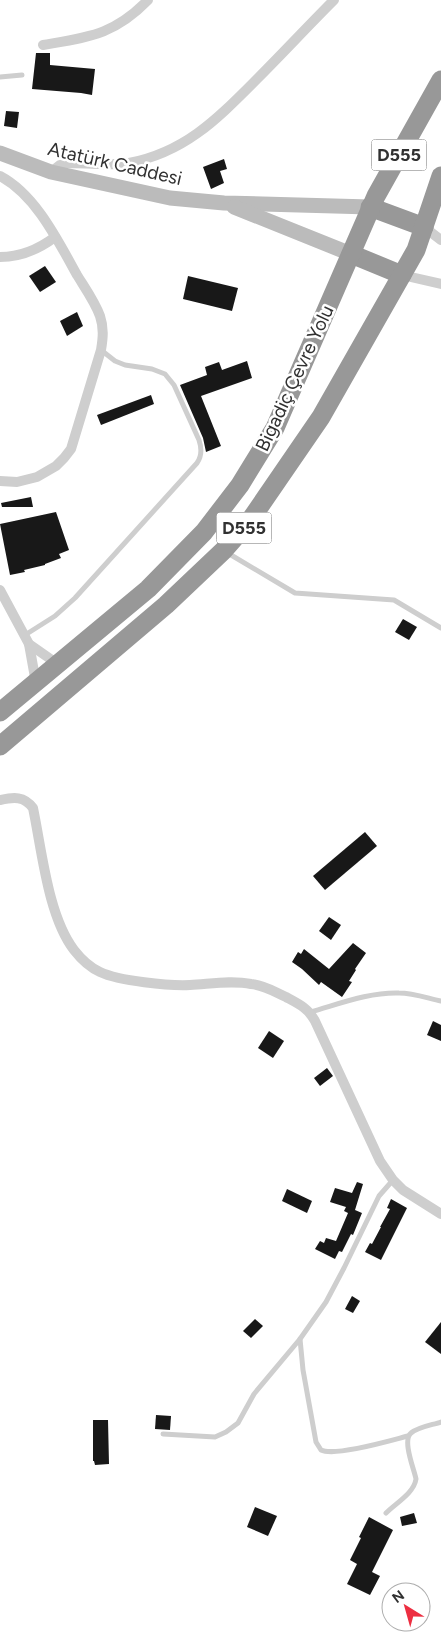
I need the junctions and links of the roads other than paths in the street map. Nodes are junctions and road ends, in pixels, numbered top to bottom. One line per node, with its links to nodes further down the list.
1 (148, 0): 3 (street)
2 (332, 1): 8 (street)
3 (43, 45)
4 (22, 75): 5 (lane)
5 (0, 77)
6 (441, 80): 12 (highway, Bigadiç Çevre Yolu / D555)
7 (0, 154): 8 (main road, Atatürk Caddesi)
8 (51, 172): 11 (main road, Atatürk Caddesi)
9 (0, 176): 14 (street)
10 (441, 176): 13 (highway, Bigadiç Çevre Yolu / D555)
11 (224, 203): 12 (main road, Atatürk Caddesi); 16 (main road, Atatürk Caddesi)
12 (370, 208): 13 (highway); 16 (highway, Bigadiç Çevre Yolu / D555)
13 (424, 227): 15 (street); 18 (highway, Bigadiç Çevre Yolu / D555)
14 (55, 237): 17 (street); 20 (street)
15 (441, 240)
16 (351, 254): 18 (highway); 26 (highway, Bigadiç Çevre Yolu / D555)
17 (0, 257)
18 (402, 275): 19 (street); 22 (highway, Bigadiç Çevre Yolu / D555)
19 (441, 284)
20 (101, 350): 21 (street); 25 (lane)
21 (0, 482)
22 (224, 550): 24 (lane); 29 (highway, Bigadiç Çevre Yolu / D555)
23 (0, 590): 25 (street)
24 (441, 628)
25 (27, 639): 26 (street); 27 (street)
26 (59, 665): 27 (highway, Bigadiç Çevre Yolu / D555)
27 (36, 684): 28 (highway, Bigadiç Çevre Yolu / D555)
28 (0, 712)
29 (0, 746)
30 (0, 800): 32 (street)
31 (441, 1001): 32 (lane)
32 (310, 1012): 33 (street)
33 (393, 1180): 34 (street); 35 (lane)
34 (441, 1214)
35 (300, 1339): 37 (lane); 38 (lane)
36 (441, 1422): 38 (lane)
37 (163, 1434)
38 (408, 1436): 39 (lane)
39 (386, 1512)

